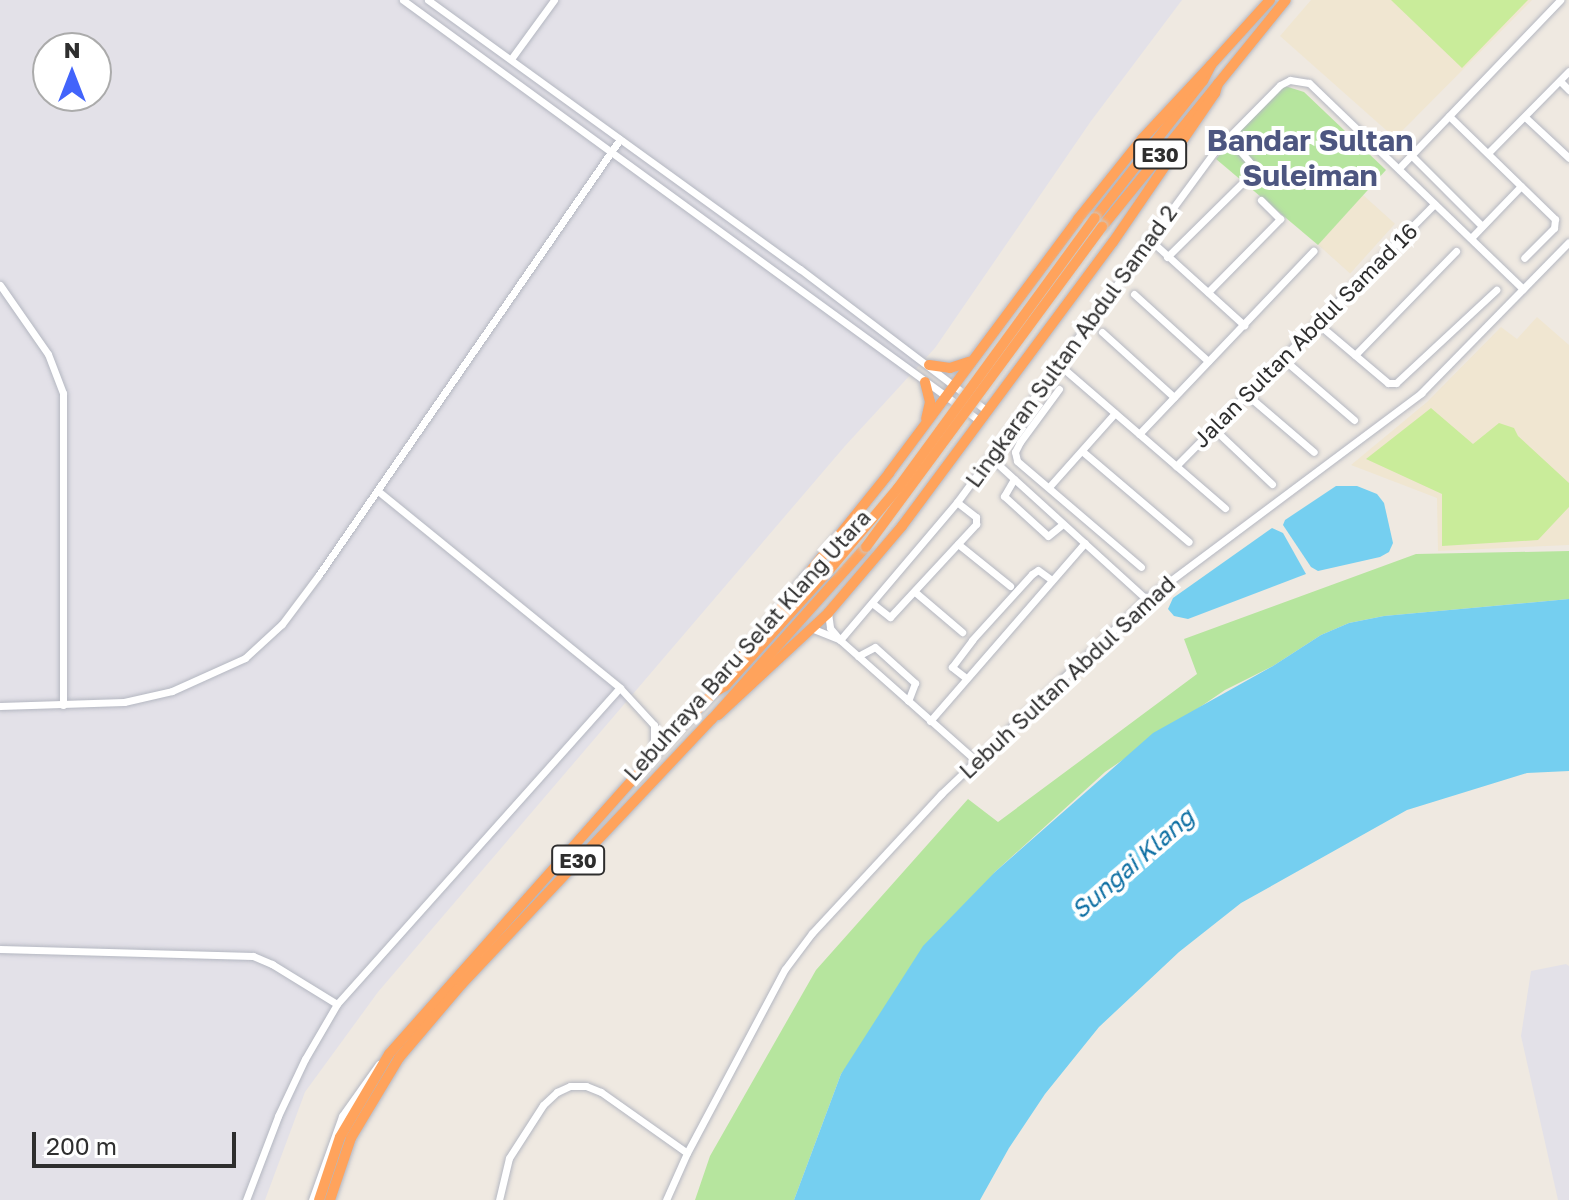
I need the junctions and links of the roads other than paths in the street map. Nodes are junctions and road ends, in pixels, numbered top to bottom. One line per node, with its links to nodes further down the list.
1 (403, 0): 17 (street)
2 (428, 0): 7 (street)
3 (554, 0): 7 (street)
4 (1270, 0): 8 (highway, Lebuhraya Baru Selat Klang Utara / E30)
5 (1286, 0): 11 (highway, Lebuhraya Baru Selat Klang Utara / E30)
6 (1560, 0): 13 (street)
7 (511, 59): 16 (street)
8 (1211, 65): 28 (highway, Lebuhraya Baru Selat Klang Utara / E30); 48 (highway)
9 (1569, 71): 10 (street)
10 (1560, 81): 12 (street); 14 (street)
11 (1218, 83): 28 (highway, Lebuhraya Baru Selat Klang Utara / E30); 58 (highway)
12 (1569, 90)
13 (1449, 116): 18 (street); 19 (street)
14 (1525, 117): 18 (street); 20 (street)
15 (1228, 137): 21 (street, Lingkaran Sultan Abdul Samad 2); 22 (street); 31 (street, Lingkaran Sultan Abdul Samad 2)
16 (620, 139): 17 (street); 27 (street)
17 (611, 153): 30 (street); 72 (street)
18 (1488, 153): 24 (street)
19 (1411, 155): 21 (street); 29 (street)
20 (1569, 158)
21 (1399, 168): 26 (street, Lingkaran Sultan Abdul Samad 2)
22 (1251, 179)
23 (1242, 183): 36 (street)
24 (1521, 186): 29 (street); 37 (street)
25 (1261, 200): 41 (street)
26 (1434, 204): 32 (street, Lingkaran Sultan Abdul Samad 2); 43 (street, Jalan Sultan Abdul Samad 16)
27 (732, 221): 30 (street); 51 (street)
28 (1098, 223): 92 (highway, Lebuhraya Baru Selat Klang Utara / E30, bridge); 96 (highway, Lebuhraya Baru Selat Klang Utara / E30, bridge)
29 (1482, 226): 32 (street)
30 (723, 234): 52 (street)
31 (1148, 238): 36 (street); 50 (street, Lingkaran Sultan Abdul Samad 2)
32 (1471, 238): 39 (street, Lingkaran Sultan Abdul Samad 2)
33 (1569, 242): 39 (street, Lebuh Sultan Abdul Samad)
34 (1313, 251): 44 (street)
35 (1456, 251): 46 (street)
36 (1167, 257): 41 (street)
37 (1524, 258)
38 (0, 285): 94 (street)
39 (1523, 289): 83 (street, Lebuh Sultan Abdul Samad)
40 (1496, 290): 46 (street)
41 (1208, 292): 44 (street)
42 (1134, 294): 49 (street)
43 (1317, 323): 46 (street); 47 (street, Jalan Sultan Abdul Samad 16)
44 (1244, 325): 49 (street)
45 (1102, 332): 57 (street)
46 (1355, 355)
47 (1282, 358): 55 (street, Jalan Sultan Abdul Samad 16); 60 (street)
48 (971, 361): 51 (highway); 53 (highway)
49 (1208, 361): 57 (street)
50 (1057, 363): 59 (street); 67 (street, Lingkaran Sultan Abdul Samad 2)
51 (929, 365): 53 (street)
52 (925, 382): 56 (street); 62 (highway)
53 (954, 385): 56 (highway); 58 (street)
54 (1059, 389): 71 (street)
55 (1246, 394): 63 (street, Jalan Sultan Abdul Samad 16); 66 (street)
56 (946, 397): 61 (street); 62 (highway)
57 (1174, 397): 64 (street)
58 (987, 411): 61 (highway)
59 (1115, 413): 64 (street); 65 (street)
60 (1354, 420)
61 (980, 421): 85 (highway)
62 (925, 425): 92 (highway)
63 (1214, 429): 68 (street, Jalan Sultan Abdul Samad 16); 70 (street)
64 (1139, 434): 68 (street)
65 (1082, 451): 71 (street); 76 (street)
66 (1314, 452)
67 (990, 457): 69 (street); 73 (street, Lingkaran Sultan Abdul Samad 2)
68 (1176, 466): 74 (street)
69 (1014, 479): 75 (street); 75 (street)
70 (1272, 484)
71 (1049, 487): 79 (street)
72 (378, 491): 91 (street); 94 (street)
73 (957, 502): 78 (street); 84 (street, Lingkaran Sultan Abdul Samad 2)
74 (1225, 508)
75 (1063, 524): 77 (street)
76 (1189, 542)
77 (1085, 543): 80 (street); 83 (street)
78 (958, 544): 81 (street); 82 (street)
79 (1141, 567)
80 (1052, 580): 90 (street); 90 (street)
81 (1010, 586)
82 (915, 592): 84 (street); 87 (street)
83 (1146, 599): 99 (street, Lebuh Sultan Abdul Samad)
84 (872, 603): 88 (street, Lingkaran Sultan Abdul Samad 2)
85 (828, 613): 86 (highway); 88 (street)
86 (811, 628): 88 (street); 96 (highway)
87 (962, 632)
88 (840, 640): 89 (street)
89 (858, 656): 93 (street); 93 (street)
90 (966, 678): 97 (street)
91 (620, 688): 98 (street); 101 (street)
92 (713, 693): 98 (highway, Lebuhraya Baru Selat Klang Utara / E30)
93 (908, 701): 97 (street)
94 (63, 705): 95 (street)
95 (0, 706)
96 (712, 719): 107 (highway, Lebuhraya Baru Selat Klang Utara / E30)
97 (930, 721): 99 (street)
98 (654, 755): 102 (highway, Lebuhraya Baru Selat Klang Utara / E30)
99 (975, 760): 103 (street, Lebuh Sultan Abdul Samad)
100 (0, 949): 101 (street)
101 (337, 1004): 104 (street)
102 (389, 1054): 105 (street); 106 (highway, Lebuhraya Baru Selat Klang Utara / E30)
103 (687, 1153): 108 (street); 109 (street, Lebuh Sultan Abdul Samad)
104 (246, 1200)
105 (312, 1200)
106 (319, 1200)
107 (330, 1200)
108 (499, 1200)
109 (666, 1200)

